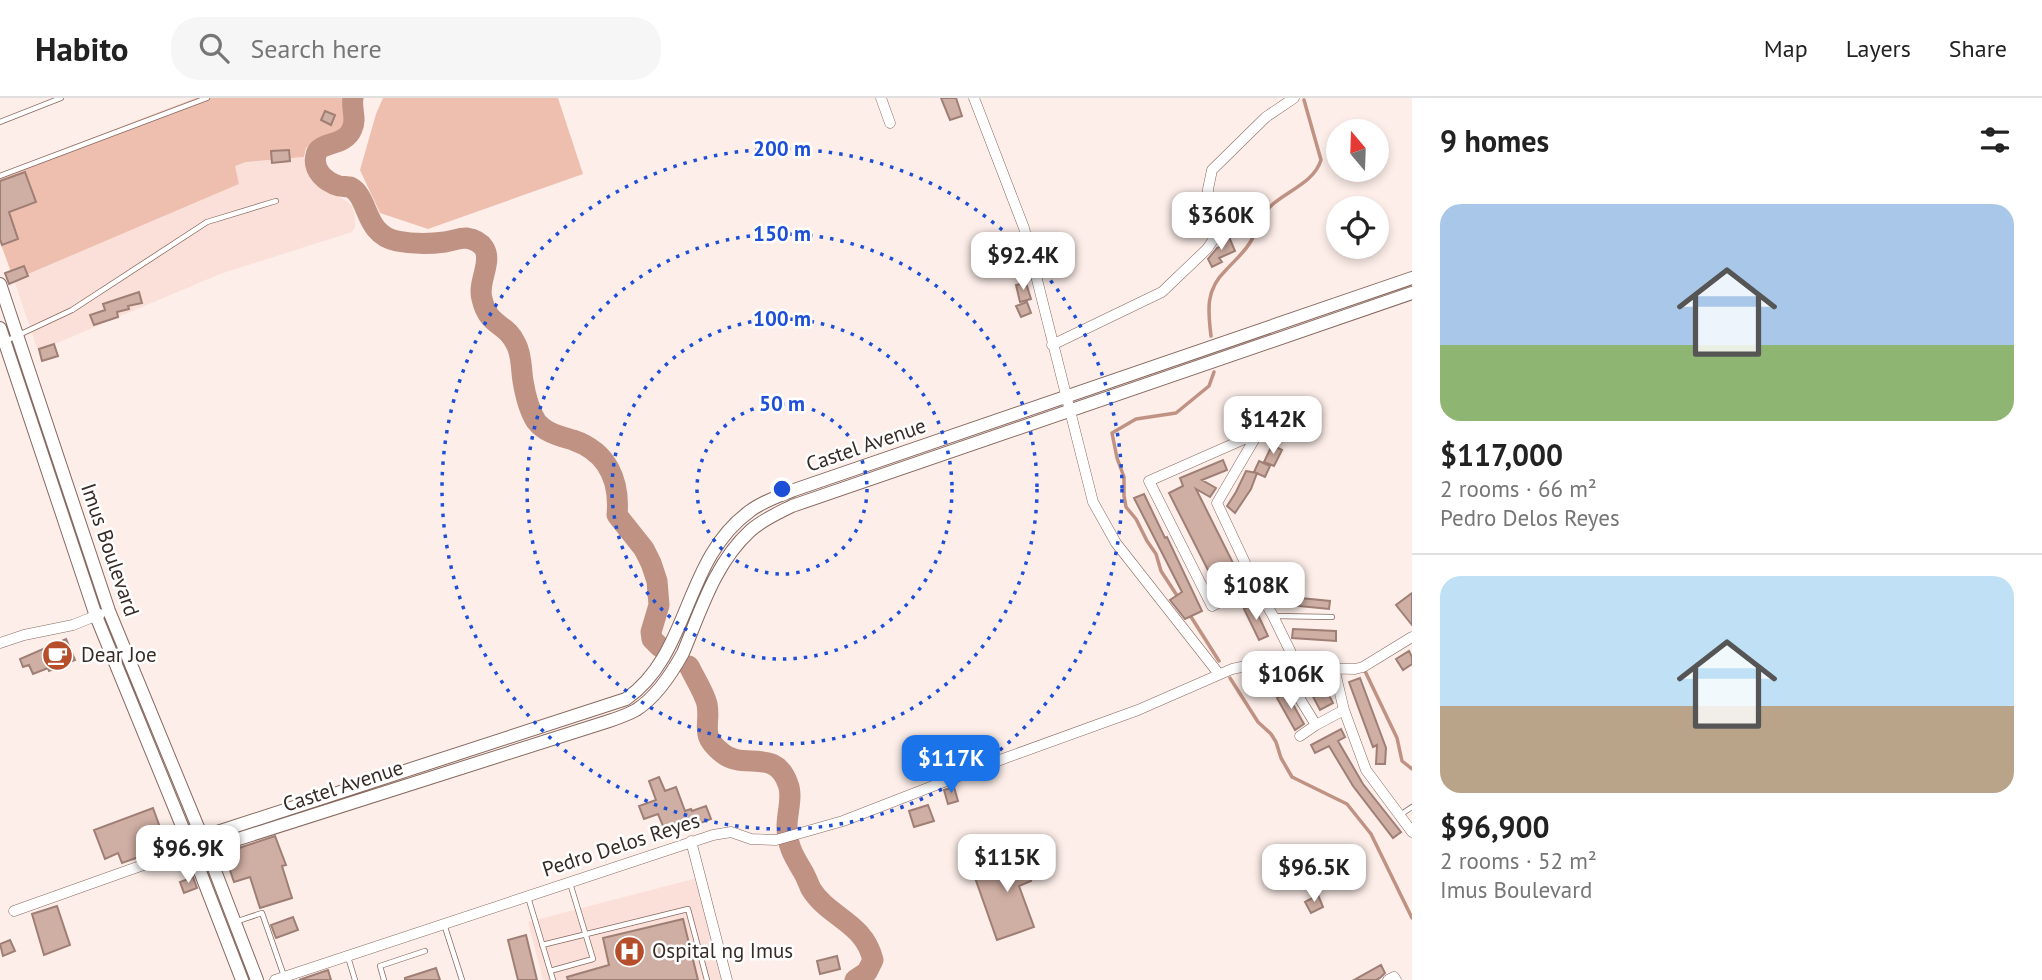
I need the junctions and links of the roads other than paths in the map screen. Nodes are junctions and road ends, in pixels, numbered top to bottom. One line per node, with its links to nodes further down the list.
1 (61, 98): 6 (lane)
2 (207, 98): 8 (lane)
3 (881, 98): 7 (street)
4 (974, 98): 16 (street)
5 (1294, 98): 16 (street)
6 (0, 122)
7 (890, 123)
8 (0, 176)
9 (276, 201): 14 (lane)
10 (1412, 278): 17 (street, Castel Avenue)
11 (0, 284): 14 (street, Imus Boulevard)
12 (1412, 293): 17 (street, Castel Avenue)
13 (0, 328): 15 (street, Imus Boulevard)
14 (18, 335): 15 (lane); 21 (street, Imus Boulevard)
15 (5, 341): 22 (street, Imus Boulevard)
16 (1052, 345): 17 (street)
17 (1068, 404): 29 (street); 38 (street, Castel Avenue)
18 (1276, 426): 19 (street)
19 (1258, 433): 20 (street); 20 (street)
20 (1255, 584): 23 (street)
21 (109, 611): 22 (street); 38 (street, Imus Boulevard)
22 (96, 616): 26 (street); 39 (street, Imus Boulevard)
23 (1273, 616): 24 (lane); 27 (street)
24 (1332, 617)
25 (1412, 637): 28 (street, Pedro Delos Reyes)
26 (0, 643)
27 (1298, 667): 28 (street, Pedro Delos Reyes); 29 (street, Pedro Delos Reyes)
28 (1334, 668): 31 (street)
29 (1219, 674): 37 (street, Pedro Delos Reyes)
30 (1300, 698): 32 (street)
31 (1344, 710): 32 (street); 35 (street)
32 (1316, 725): 33 (street)
33 (1300, 736)
34 (1412, 807): 35 (lane)
35 (1400, 816): 36 (street)
36 (1412, 832)
37 (691, 841): 40 (street, Pedro Delos Reyes); 58 (street)
38 (204, 843): 39 (street, Castel Avenue); 43 (street, Imus Boulevard)
39 (191, 848): 42 (street); 51 (street, Imus Boulevard)
40 (569, 882): 41 (street, Pedro Delos Reyes); 45 (lane)
41 (528, 896): 44 (street, Pedro Delos Reyes); 46 (lane)
42 (14, 911)
43 (235, 922): 50 (lane); 52 (street, Imus Boulevard)
44 (444, 924): 48 (street, Pedro Delos Reyes); 55 (lane)
45 (586, 934): 46 (lane); 49 (lane); 57 (lane)
46 (542, 945): 49 (lane)
47 (425, 951): 54 (lane)
48 (347, 956): 50 (street, Pedro Delos Reyes); 53 (lane)
49 (550, 971): 56 (lane)
50 (288, 978)
51 (242, 980)
52 (257, 980)
53 (355, 980)
54 (384, 980)
55 (462, 980)
56 (552, 980)
57 (707, 980)
58 (727, 980)

